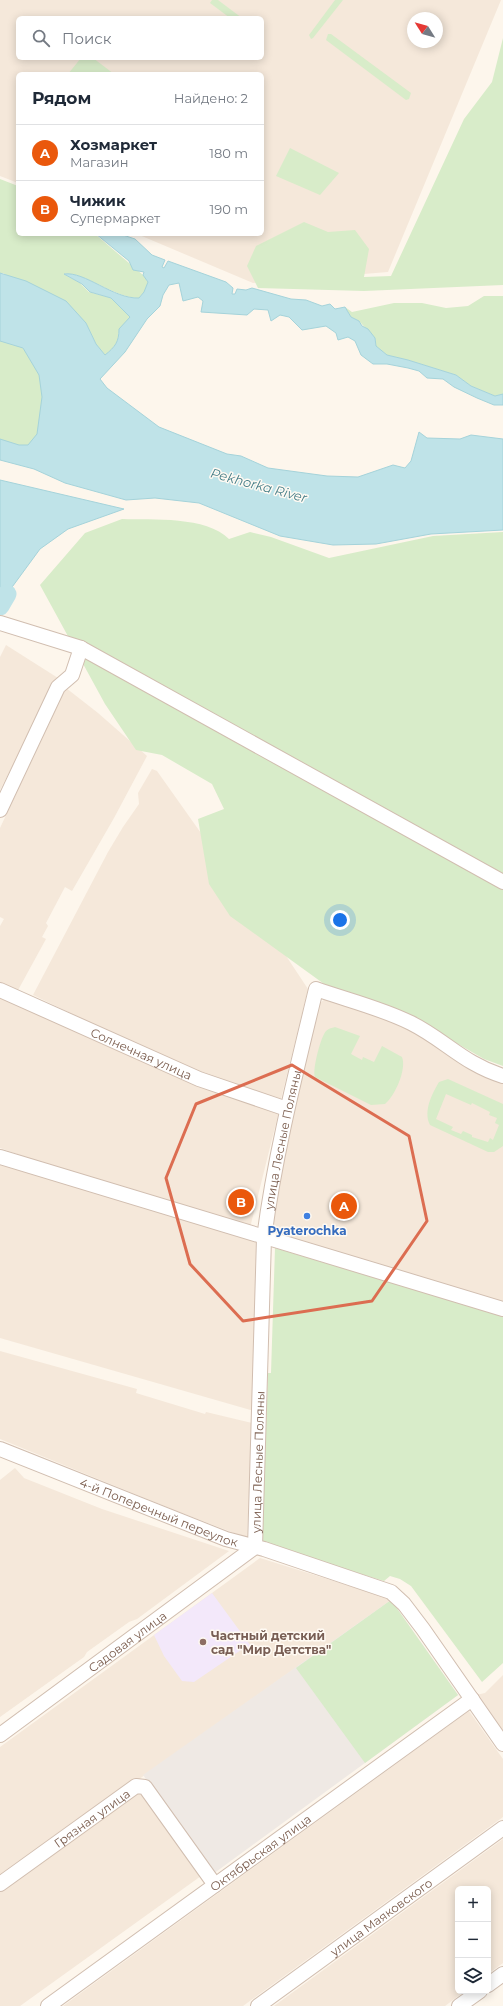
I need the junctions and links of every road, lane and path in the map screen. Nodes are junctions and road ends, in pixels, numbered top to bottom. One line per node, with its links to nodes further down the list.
1 (6, 625): 2 (street)
2 (81, 648): 3 (street); 4 (street)
3 (0, 810)
4 (503, 882)
5 (0, 990): 7 (street, Солнечная улица)
6 (503, 1076): 7 (street, улица Лесные Поляны)
7 (286, 1109): 9 (street, улица Лесные Поляны)
8 (0, 1157): 9 (street)
9 (264, 1238): 10 (street); 12 (street, улица Лесные Поляны)
10 (503, 1309)
11 (0, 1449): 12 (street, 4-й Поперечный переулок)
12 (255, 1547): 13 (street, 4-й Поперечный переулок); 14 (street, Садовая улица)
13 (472, 1699): 15 (street, 4-й Поперечный переулок); 18 (street, Октябрьская улица)
14 (0, 1735)
15 (503, 1744)
16 (503, 1828): 23 (street, улица Маяковского)
17 (0, 1884): 18 (street, Грязная улица)
18 (215, 1885): 22 (street, Октябрьская улица)
19 (503, 1974): 20 (street)
20 (491, 1983)
21 (476, 1994): 24 (street)
22 (48, 2006)
23 (258, 2006)
24 (459, 2006)

